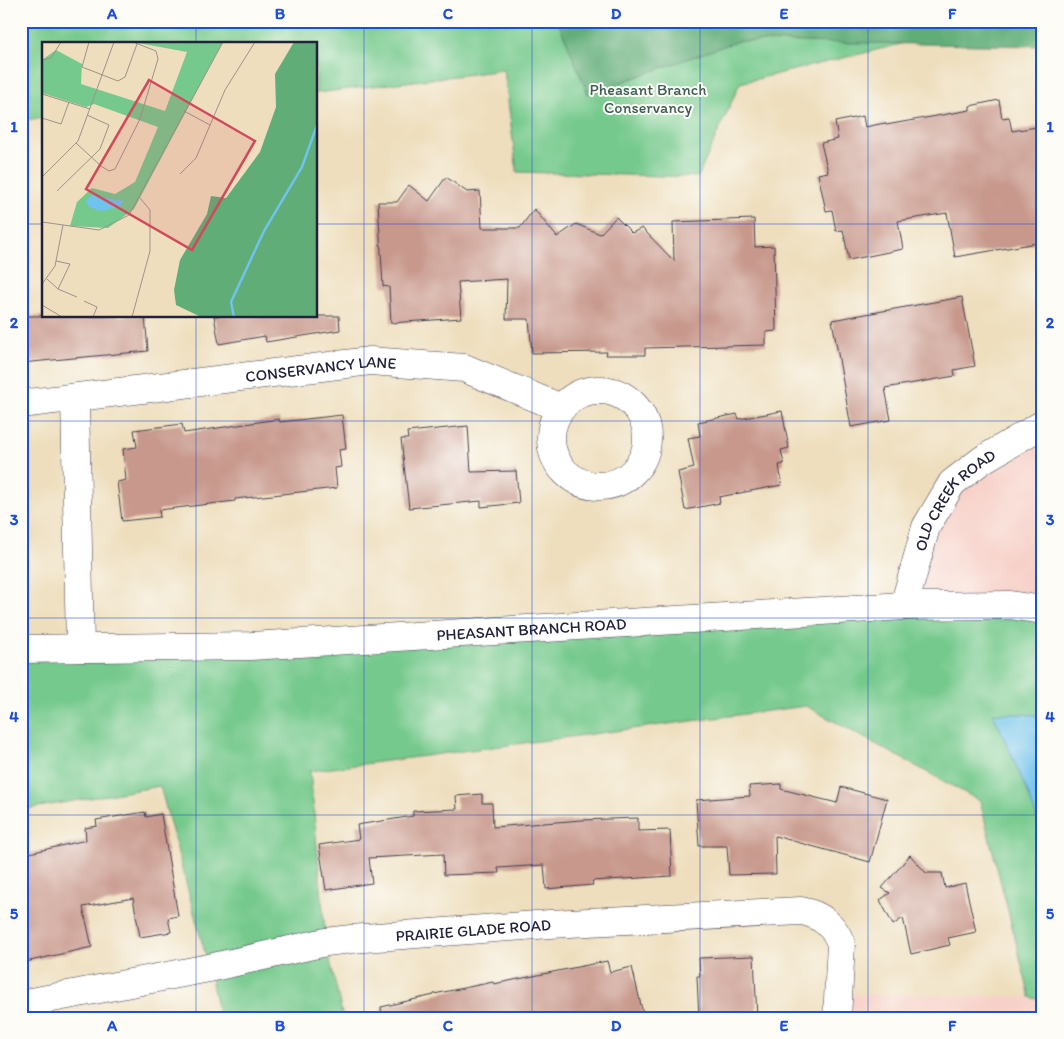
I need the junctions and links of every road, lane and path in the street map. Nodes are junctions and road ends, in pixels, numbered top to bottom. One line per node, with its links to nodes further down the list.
1 (75, 398): 2 (street, CONSERVANCY LANE); 3 (street, CONSERVANCY LANE); 7 (street)
2 (21, 404)
3 (561, 408)
4 (1043, 424): 5 (street, OLD CREEK ROAD)
5 (904, 606): 6 (street, PHEASANT BRANCH ROAD); 7 (street, PHEASANT BRANCH ROAD)
6 (1043, 610)
7 (80, 648): 8 (street, PHEASANT BRANCH ROAD)
8 (21, 649)
9 (21, 1004): 10 (street, PRAIRIE GLADE ROAD)
10 (836, 1018)

